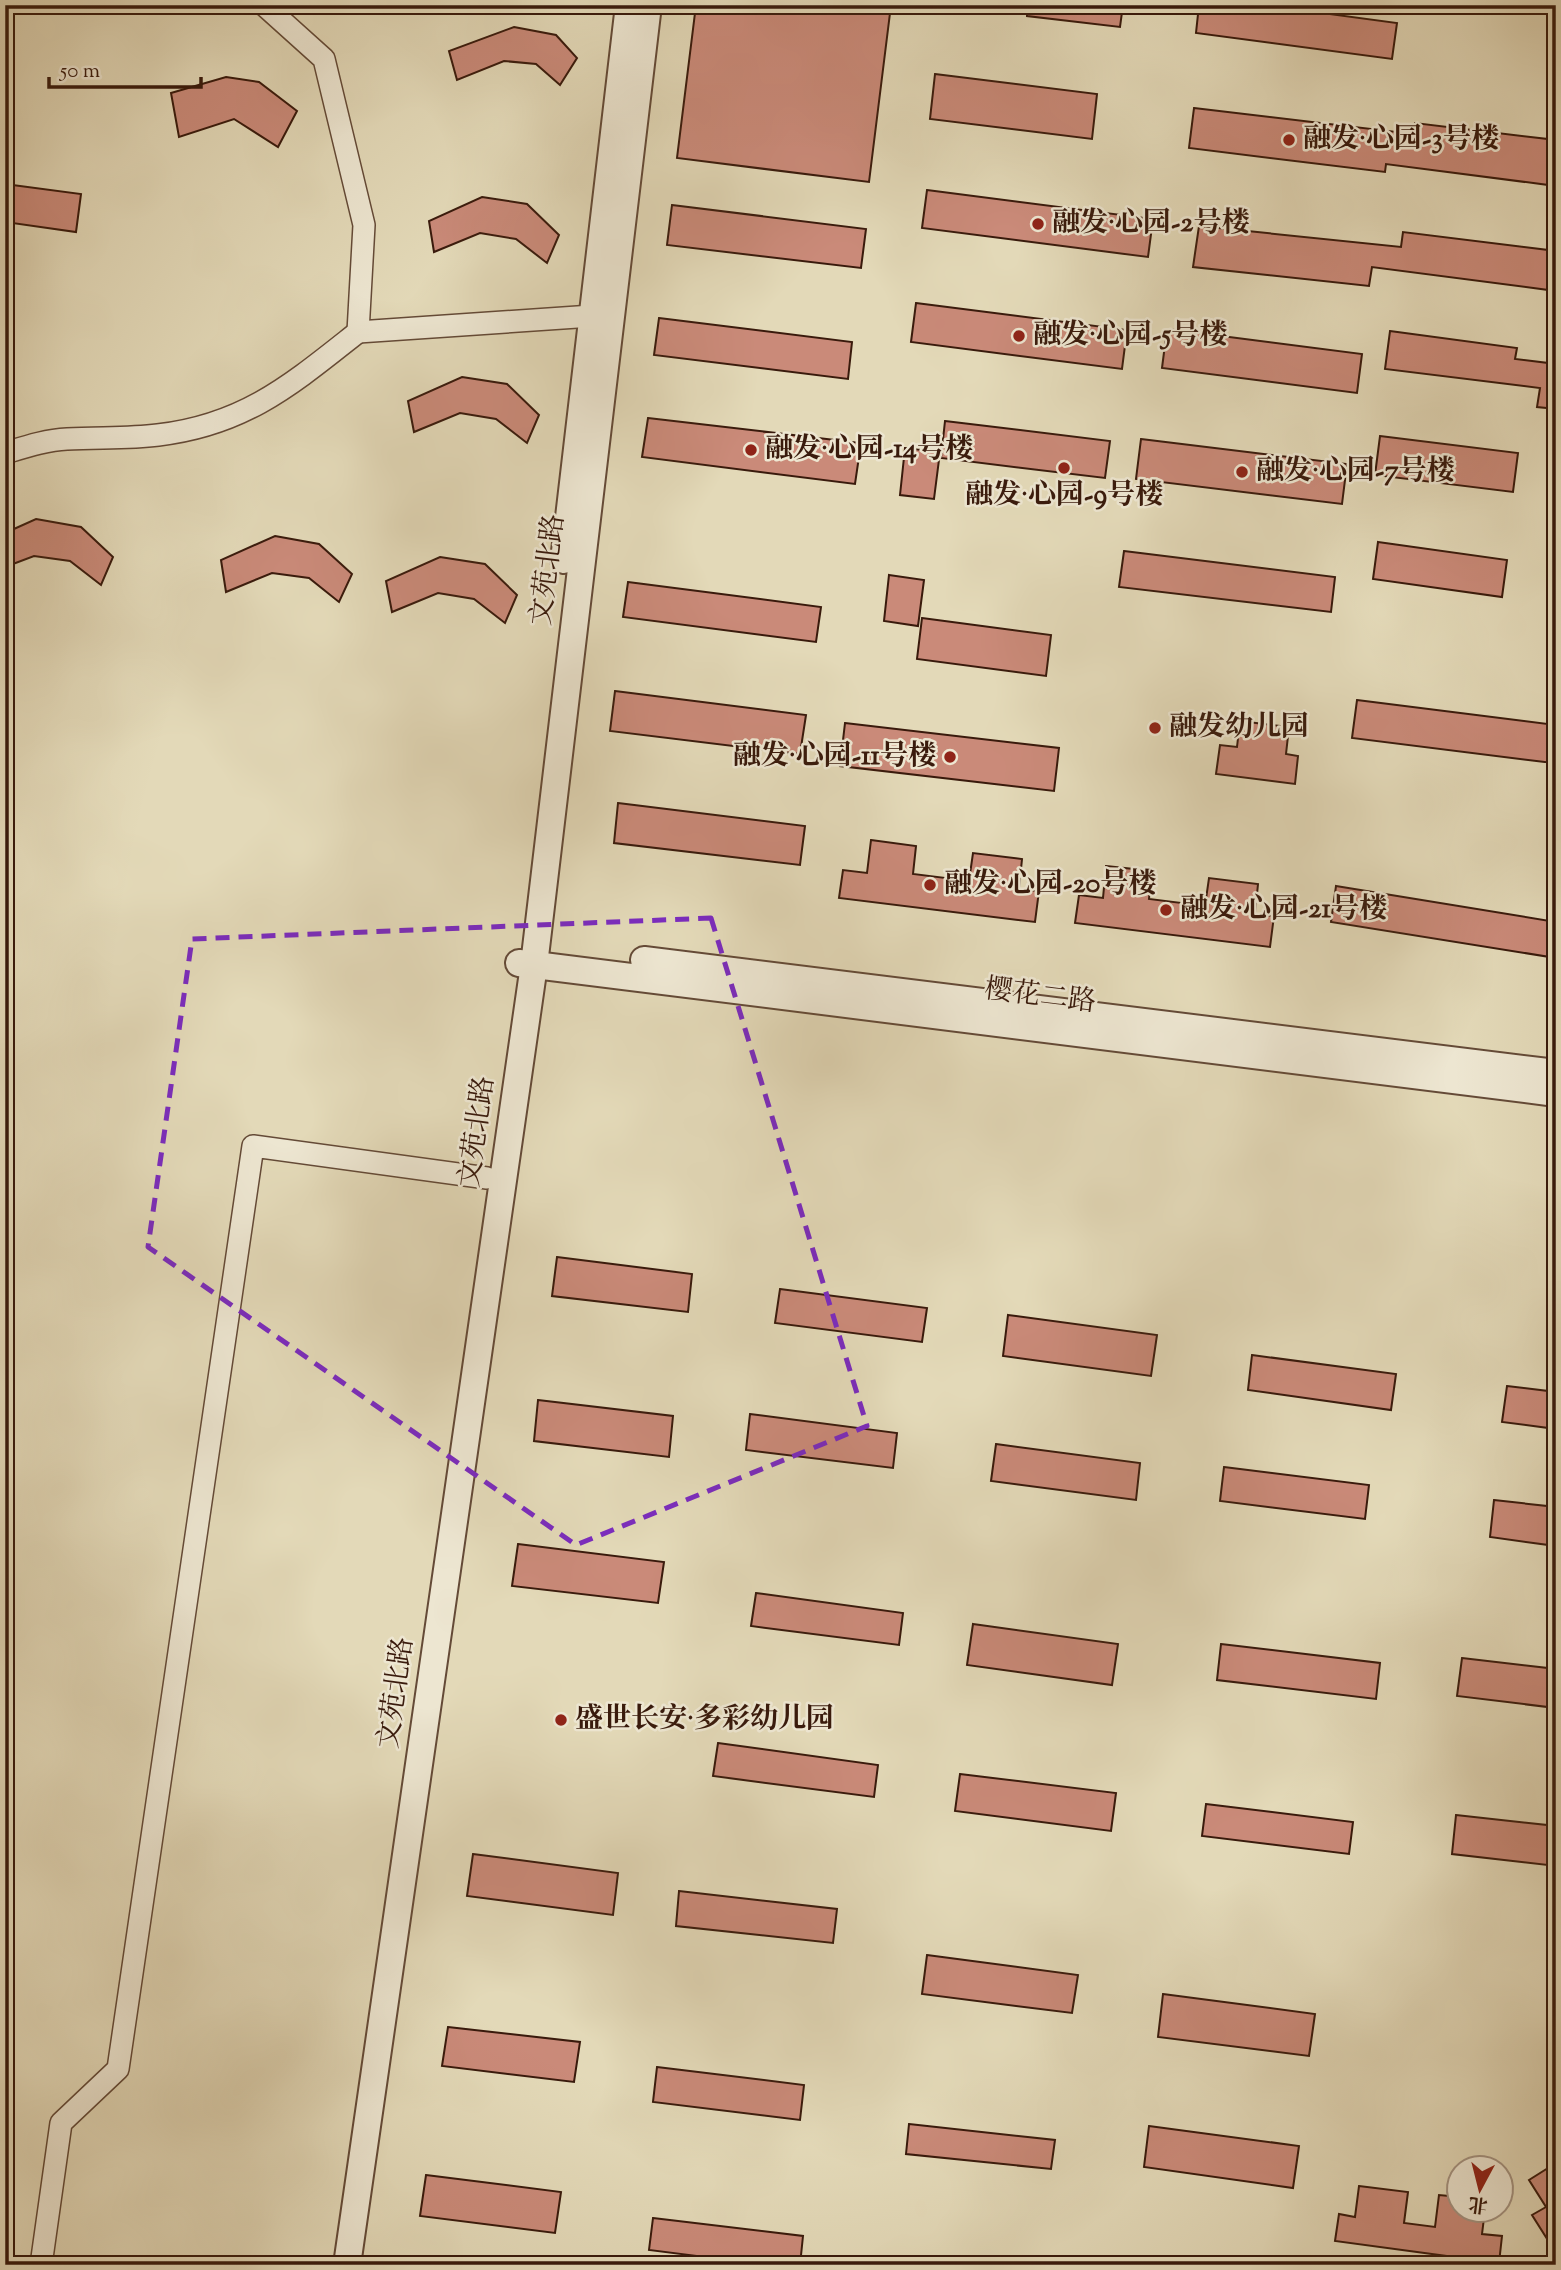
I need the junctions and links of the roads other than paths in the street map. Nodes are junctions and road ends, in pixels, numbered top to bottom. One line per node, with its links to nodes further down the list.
1 (264, 5): 5 (street)
2 (629, 5): 4 (street, 文苑北路)
3 (648, 5): 7 (street, 文苑北路)
4 (592, 316): 5 (street); 7 (street, 文苑北路)
5 (358, 332): 6 (street)
6 (5, 453)
7 (527, 955): 8 (street, 樱花二路); 9 (street, 樱花二路); 10 (street, 文苑北路); 13 (street, 文苑北路)
8 (1556, 1073)
9 (1556, 1093)
10 (487, 1178): 11 (street); 12 (street, 文苑北路)
11 (41, 2265)
12 (331, 2265)
13 (346, 2265)

